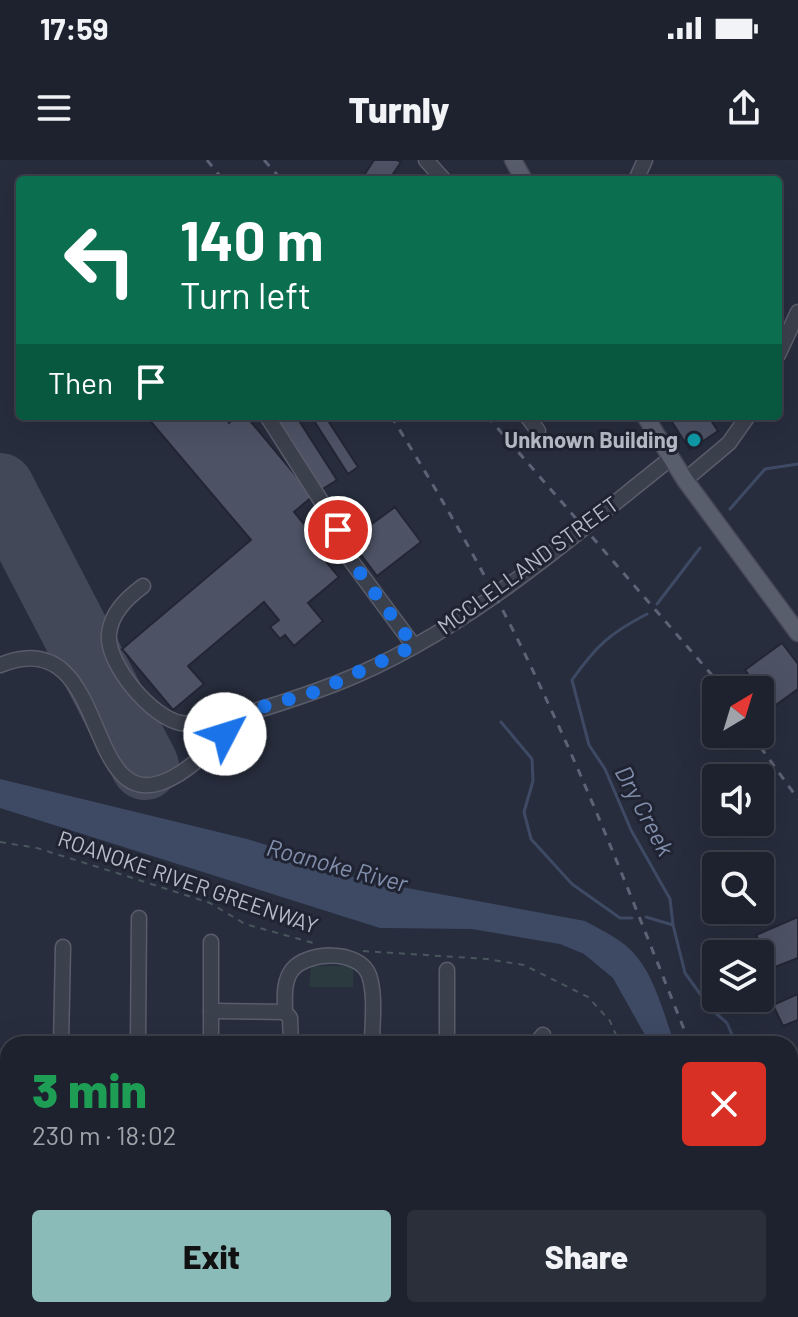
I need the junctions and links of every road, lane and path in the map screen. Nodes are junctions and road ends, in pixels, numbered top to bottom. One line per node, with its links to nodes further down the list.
1 (426, 160): 2 (street)
2 (440, 176)
3 (798, 312): 4 (street)
4 (782, 346)
5 (270, 420): 15 (street)
6 (530, 420): 9 (street)
7 (647, 420): 10 (main road)
8 (745, 420): 11 (street)
9 (538, 431)
10 (670, 459): 11 (main road); 15 (street, MCCLELLAND STREET)
11 (685, 480): 13 (main road)
12 (143, 586): 17 (street, MCCLELLAND STREET)
13 (792, 611): 14 (main road)
14 (798, 633)
15 (414, 646): 17 (street, MCCLELLAND STREET)
16 (0, 665): 17 (street)
17 (244, 712)
18 (0, 842): 21 (path, ROANOKE RIVER GREENWAY)
19 (139, 918): 28 (street)
20 (211, 942): 25 (street)
21 (316, 944)
22 (63, 947): 27 (street)
23 (359, 950): 33 (path)
24 (447, 970): 32 (street)
25 (211, 1011): 26 (street); 29 (street)
26 (285, 1012): 30 (street); 31 (street)
27 (61, 1036)
28 (138, 1036)
29 (211, 1036)
30 (291, 1036)
31 (372, 1036)
32 (447, 1036)
33 (617, 1036)

